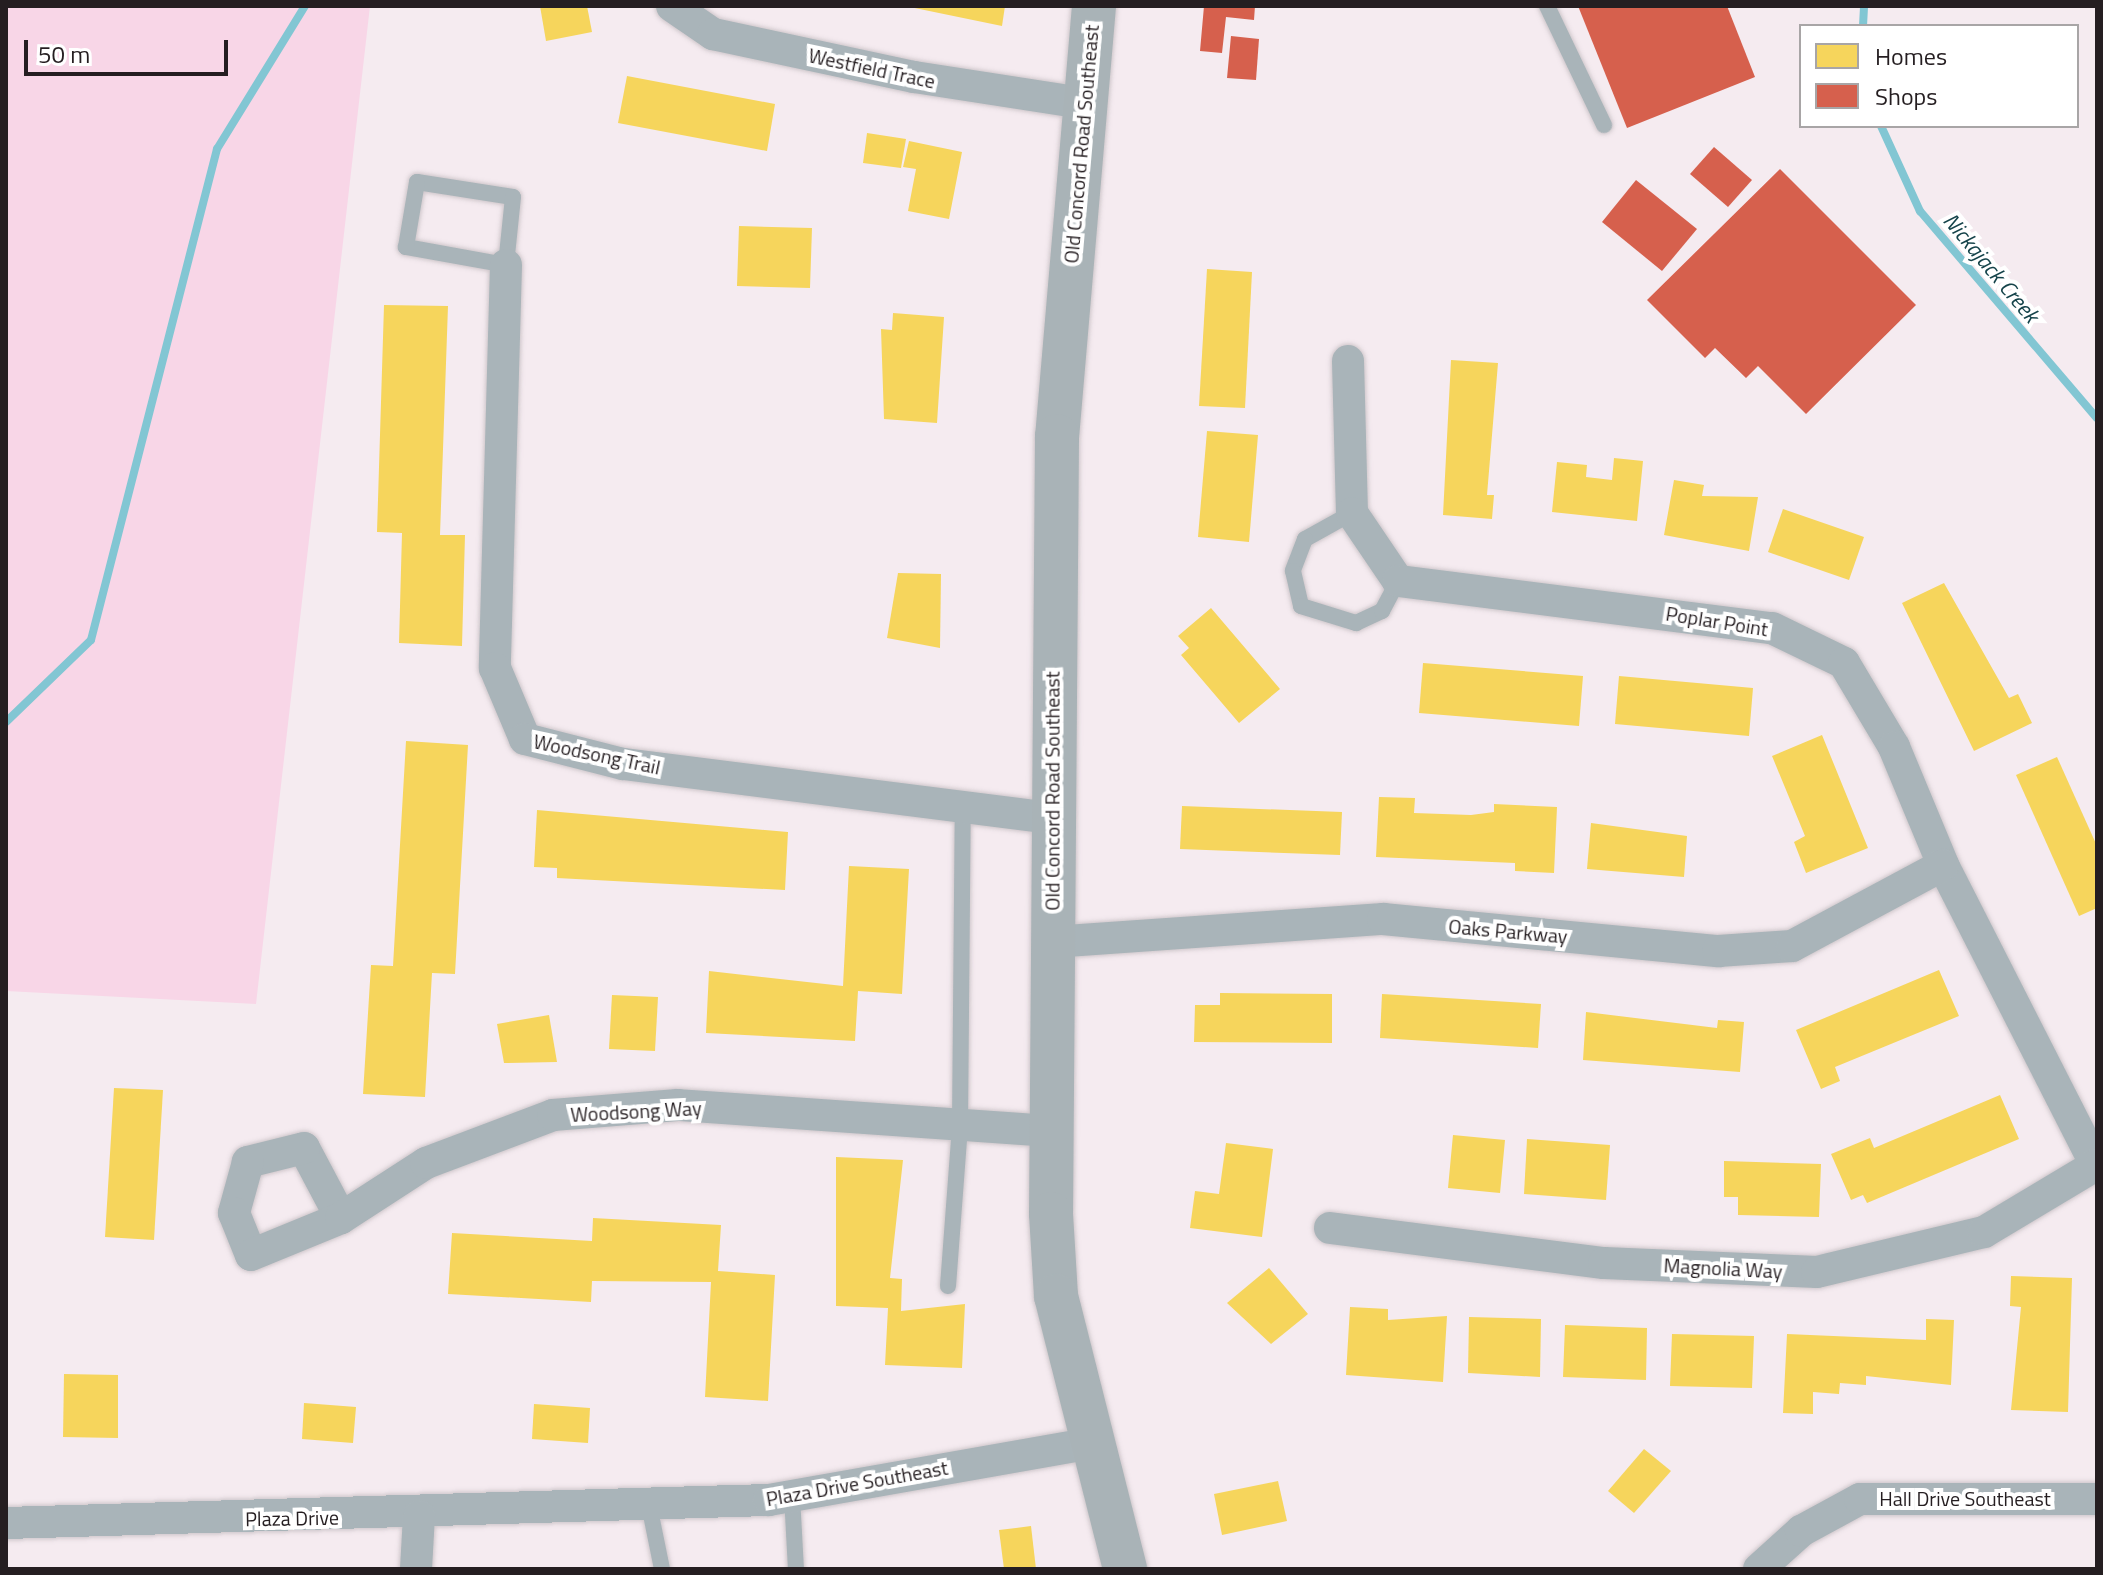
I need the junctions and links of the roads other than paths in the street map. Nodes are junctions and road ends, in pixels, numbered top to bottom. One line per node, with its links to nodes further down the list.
1 (672, 6): 4 (street, Westfield Trace)
2 (1094, 6): 4 (street, Old Concord Road Southeast)
3 (1547, 6): 5 (lane)
4 (1081, 103): 11 (street, Old Concord Road Southeast)
5 (1604, 125)
6 (506, 265): 6 (lane); 10 (street, Woodsong Trail)
7 (1348, 361): 8 (street)
8 (1352, 513): 9 (street); 9 (lane)
9 (1398, 581): 12 (street, Poplar Point)
10 (963, 810): 11 (street, Woodsong Trail); 14 (lane)
11 (1052, 818): 13 (street, Old Concord Road Southeast)
12 (1943, 865): 13 (street, Oaks Parkway); 16 (street, Poplar Point)
13 (1052, 942): 15 (street, Old Concord Road Southeast)
14 (960, 1125): 15 (street, Woodsong Way); 17 (street, Woodsong Way); 19 (lane)
15 (1052, 1131): 20 (street, Old Concord Road Southeast)
16 (2097, 1166): 18 (street, Magnolia Way)
17 (341, 1218): 17 (street, Woodsong Way)
18 (1330, 1228)
19 (948, 1286)
20 (1088, 1444): 21 (street, Plaza Drive Southeast); 30 (street, Old Concord Road Southeast)
21 (792, 1496): 24 (street, Plaza Drive Southeast); 29 (lane)
22 (2097, 1499): 31 (street, Hall Drive Southeast)
23 (577, 1503): 24 (street, Plaza Drive Southeast); 25 (street, Plaza Drive)
24 (649, 1505): 28 (lane)
25 (419, 1516): 26 (street, Plaza Drive); 27 (street)
26 (6, 1523)
27 (416, 1569)
28 (662, 1569)
29 (796, 1569)
30 (1125, 1569)
31 (1759, 1569)

